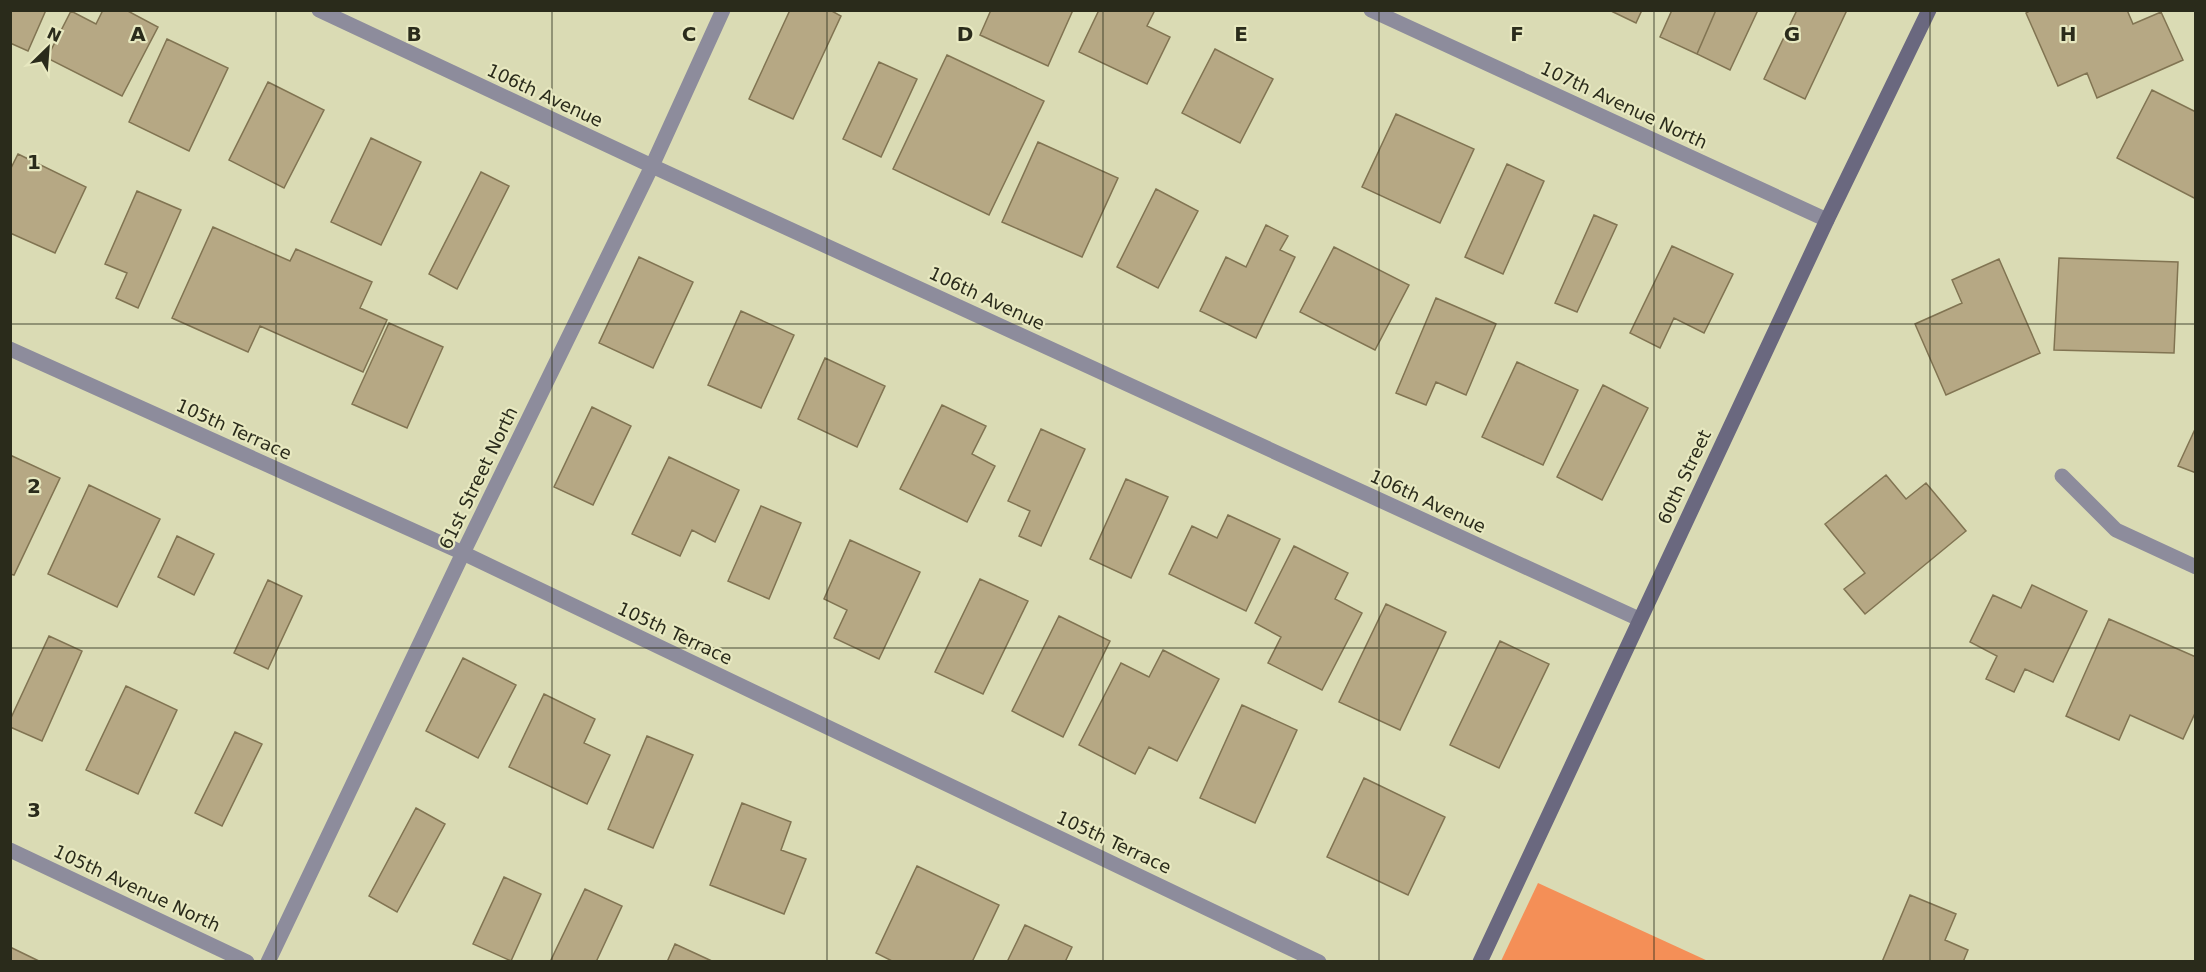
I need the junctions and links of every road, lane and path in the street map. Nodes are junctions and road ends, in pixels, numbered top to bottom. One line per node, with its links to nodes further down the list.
1 (319, 10): 5 (street, 106th Avenue)
2 (723, 10): 5 (street, 61st Street North)
3 (1371, 10): 6 (street, 107th Avenue North)
4 (1929, 10): 6 (street, 60th Street)
5 (652, 166): 9 (street, 61st Street North); 11 (street, 106th Avenue)
6 (1827, 220): 11 (street, 60th Street)
7 (10, 349): 9 (street, 105th Terrace)
8 (2062, 476): 10 (street)
9 (463, 553): 14 (street, 61st Street North); 15 (street, 105th Terrace)
10 (2196, 567)
11 (1639, 619): 16 (street, 60th Street)
12 (10, 850): 13 (street, 105th Avenue North)
13 (247, 962)
14 (268, 962)
15 (1319, 962)
16 (1480, 962)

